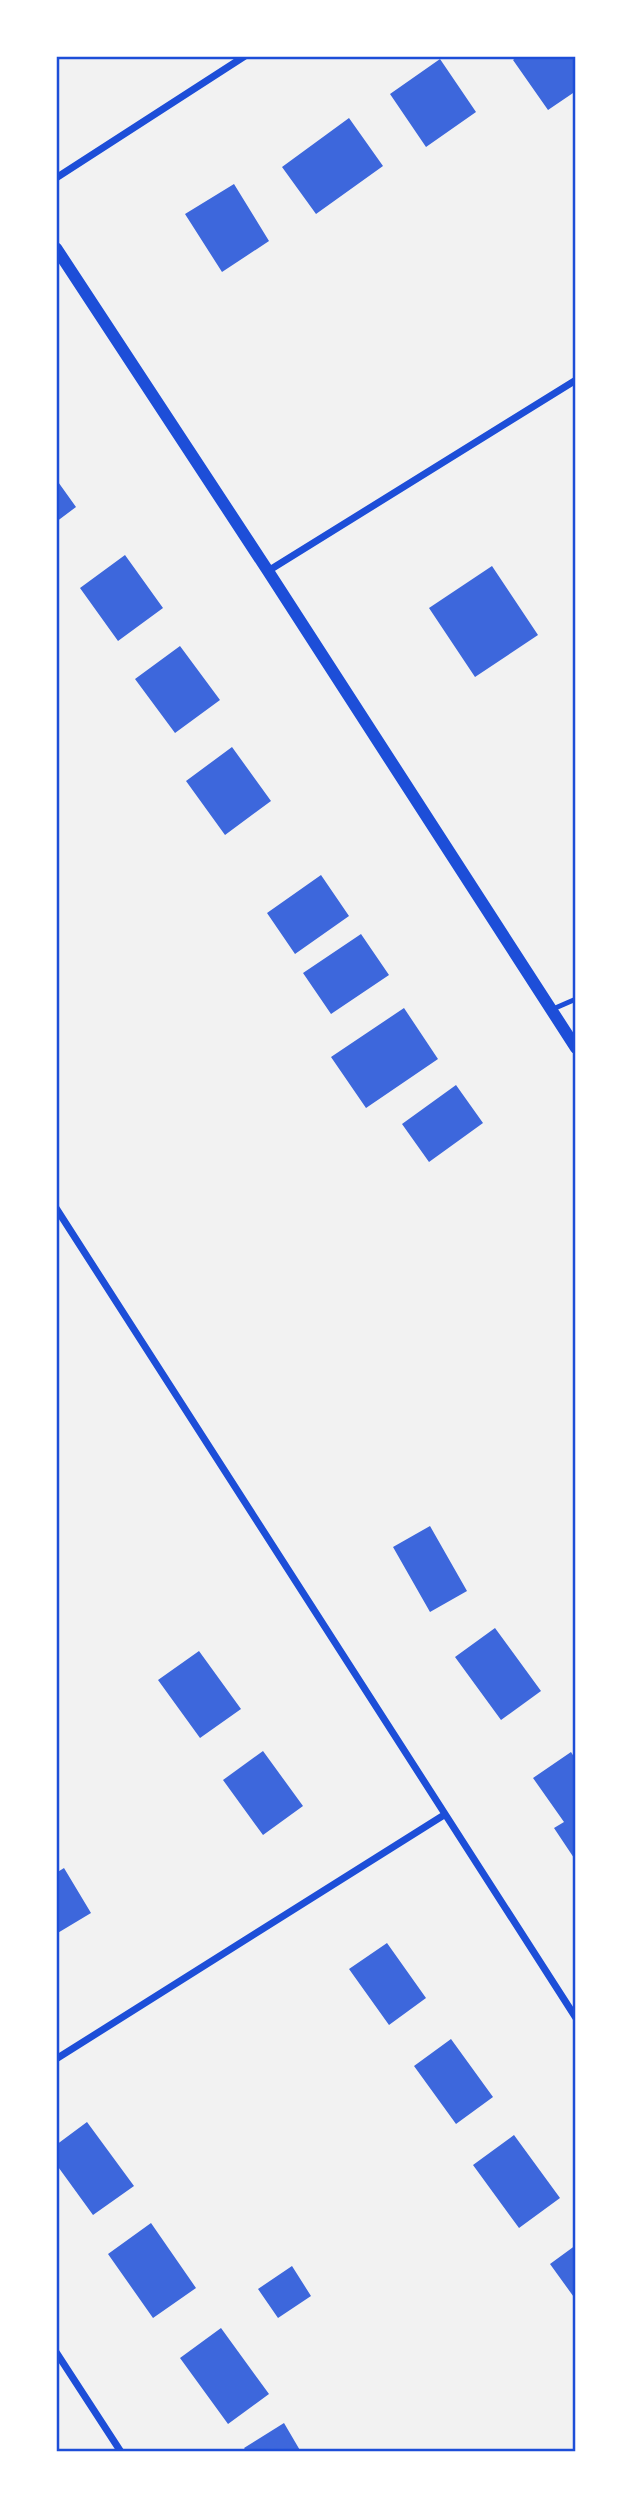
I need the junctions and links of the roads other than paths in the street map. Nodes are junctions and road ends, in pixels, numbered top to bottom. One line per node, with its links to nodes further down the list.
1 (245, 56): 2 (street)
2 (56, 178)
3 (56, 248): 5 (street)
4 (576, 380): 5 (street)
5 (268, 571): 7 (street)
6 (576, 999): 7 (lane)
7 (551, 1010): 8 (street)
8 (576, 1048)
9 (56, 1208): 10 (street)
10 (444, 1815): 11 (street); 12 (street)
11 (576, 2018)
12 (56, 2059)
13 (56, 2351): 14 (street)
14 (121, 2452)

